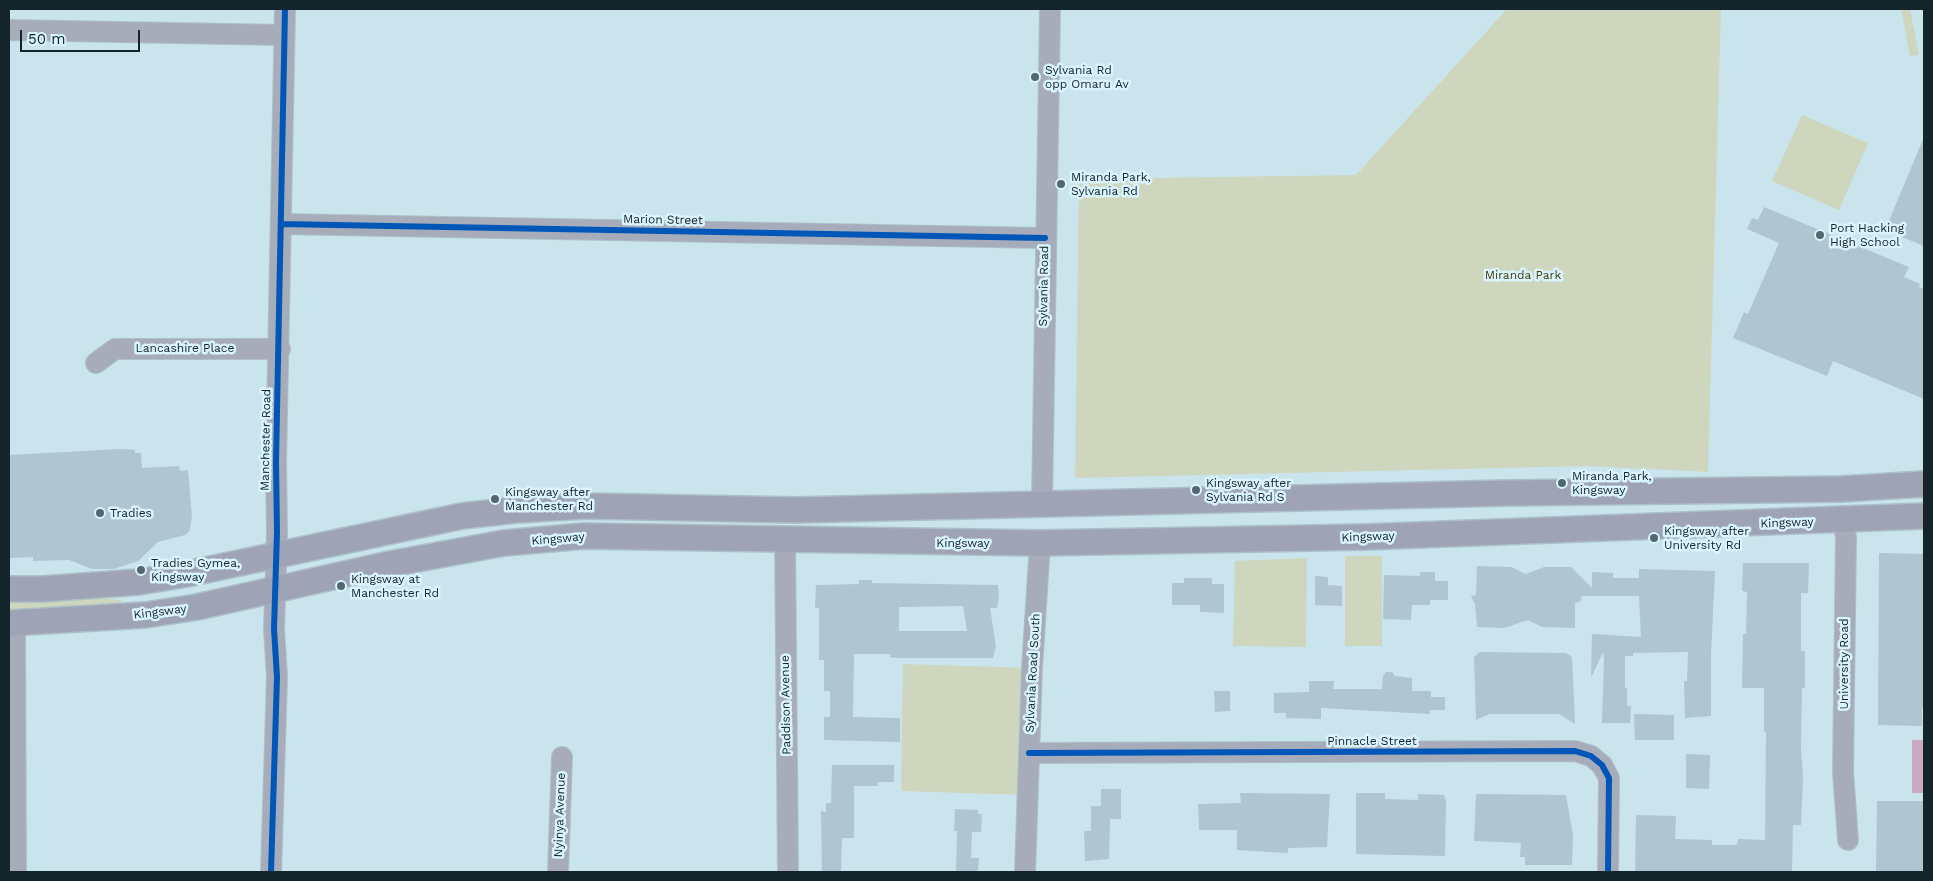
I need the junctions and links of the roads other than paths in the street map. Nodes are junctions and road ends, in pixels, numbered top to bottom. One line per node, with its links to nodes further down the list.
1 (285, 9): 4 (street, Manchester Road)
2 (1050, 9): 6 (street, Sylvania Road)
3 (9, 30): 4 (street)
4 (284, 35): 5 (street, Manchester Road)
5 (281, 224): 6 (street, Marion Street); 7 (street, Manchester Road)
6 (1045, 238): 11 (street, Sylvania Road)
7 (280, 349): 8 (street, Lancashire Place); 16 (street, Manchester Road)
8 (96, 363)
9 (1924, 484): 10 (main road)
10 (1842, 489): 11 (main road); 13 (main road, University Road)
11 (1042, 504): 15 (main road, Sylvania Road South); 16 (main road)
12 (1924, 516): 13 (main road, Kingsway)
13 (1843, 520): 15 (main road, Kingsway); 22 (street, University Road)
14 (785, 539): 15 (main road, Kingsway); 18 (main road, Kingsway); 26 (street, Paddison Avenue)
15 (1040, 543): 20 (street, Sylvania Road South)
16 (277, 555): 17 (main road); 18 (street, Manchester Road)
17 (9, 589)
18 (275, 589): 19 (main road, Kingsway); 24 (street, Manchester Road)
19 (12, 623): 23 (street)
20 (1029, 753): 27 (street, Sylvania Road South); 28 (street, Pinnacle Street)
21 (562, 757): 25 (street, Nyinya Avenue)
22 (1848, 840)
23 (16, 872)
24 (272, 872)
25 (558, 872)
26 (788, 872)
27 (1025, 872)
28 (1608, 872)

